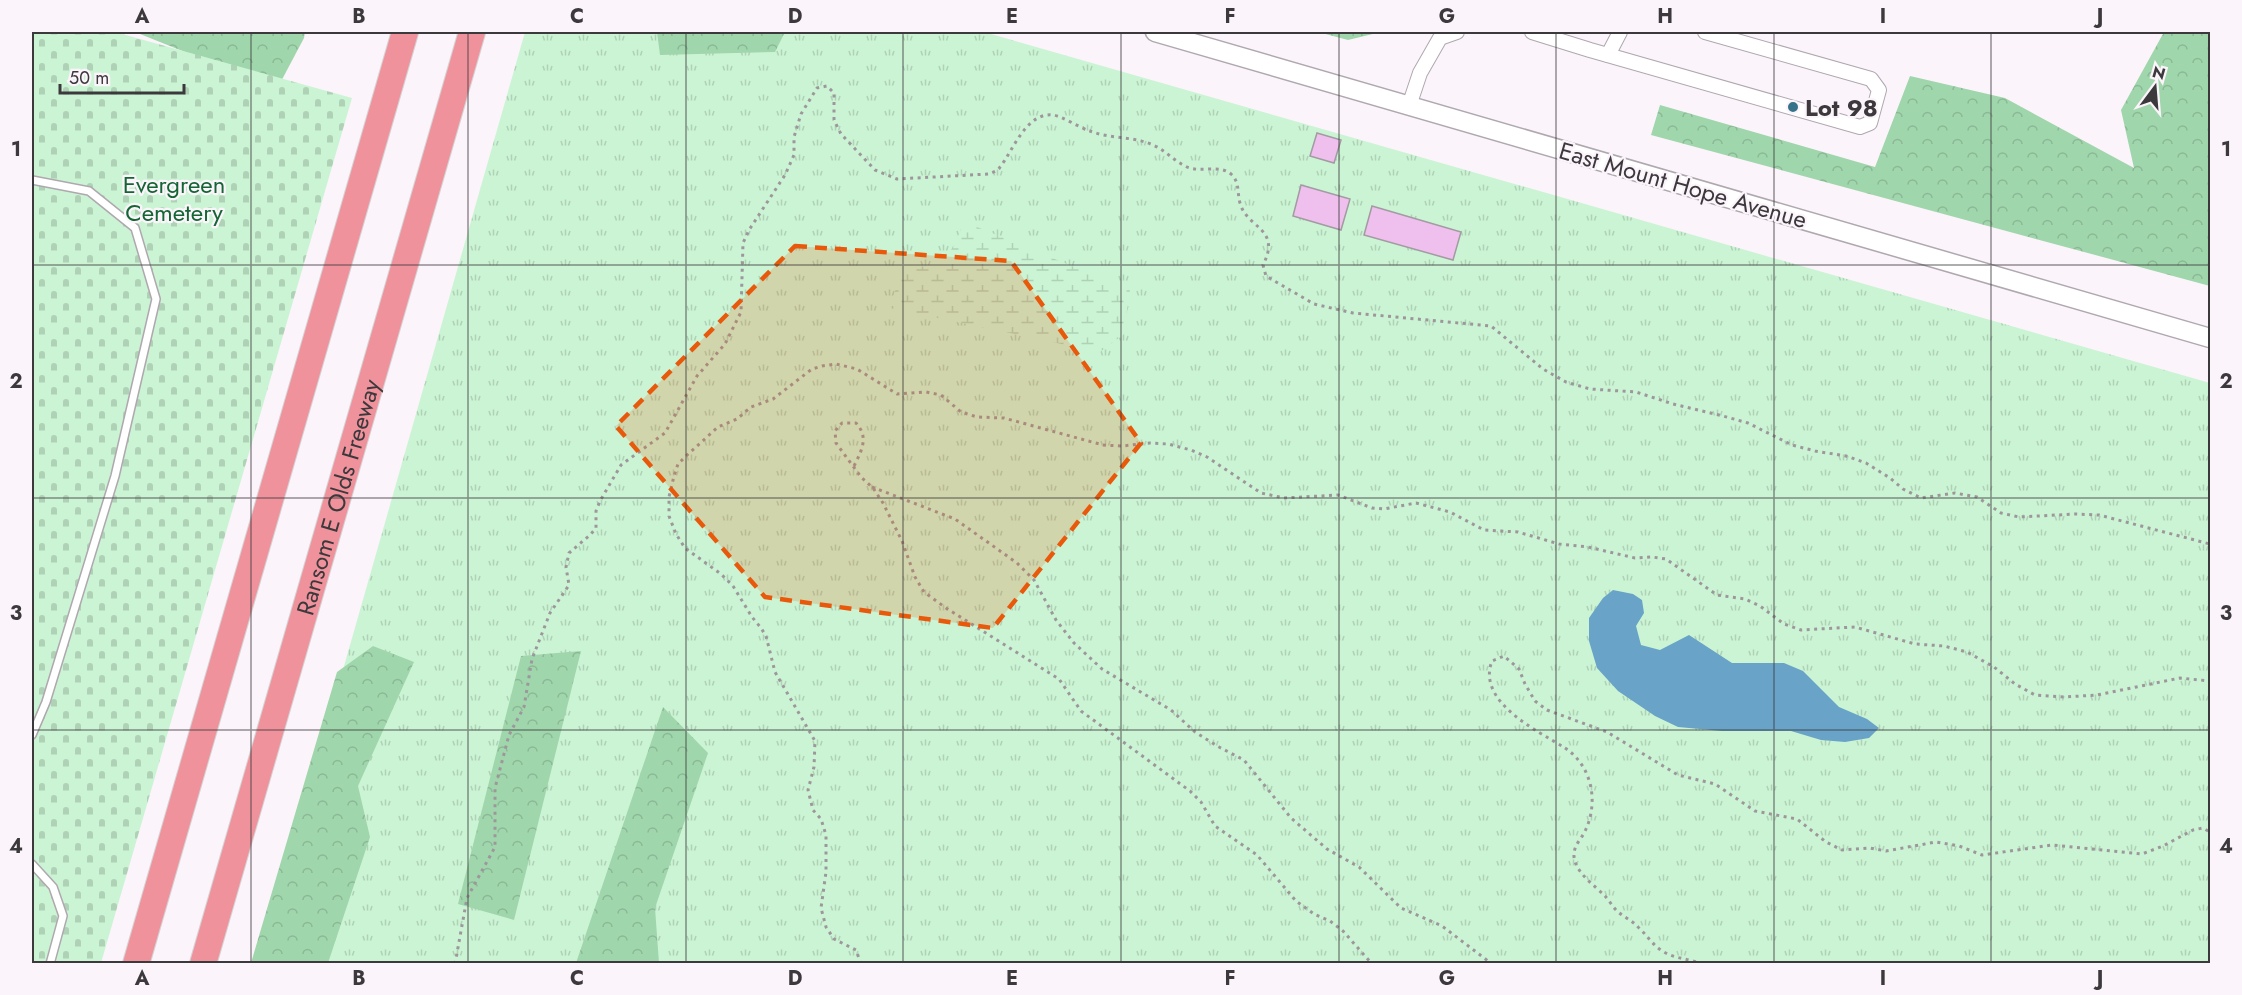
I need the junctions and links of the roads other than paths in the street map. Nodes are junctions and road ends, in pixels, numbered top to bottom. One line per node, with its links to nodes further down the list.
1 (405, 32): 15 (highway)
2 (472, 32): 16 (highway, Ransom E Olds Freeway)
3 (1155, 32): 9 (street, East Mount Hope Avenue)
4 (1457, 32): 9 (street)
5 (1532, 32): 8 (street)
6 (1620, 32): 8 (street)
7 (1705, 32): 8 (street)
8 (1608, 55)
9 (1409, 106): 11 (street, East Mount Hope Avenue)
10 (32, 180): 12 (lane)
11 (2211, 338)
12 (32, 735)
13 (32, 864): 14 (lane)
14 (50, 963)
15 (136, 963)
16 (203, 963)

